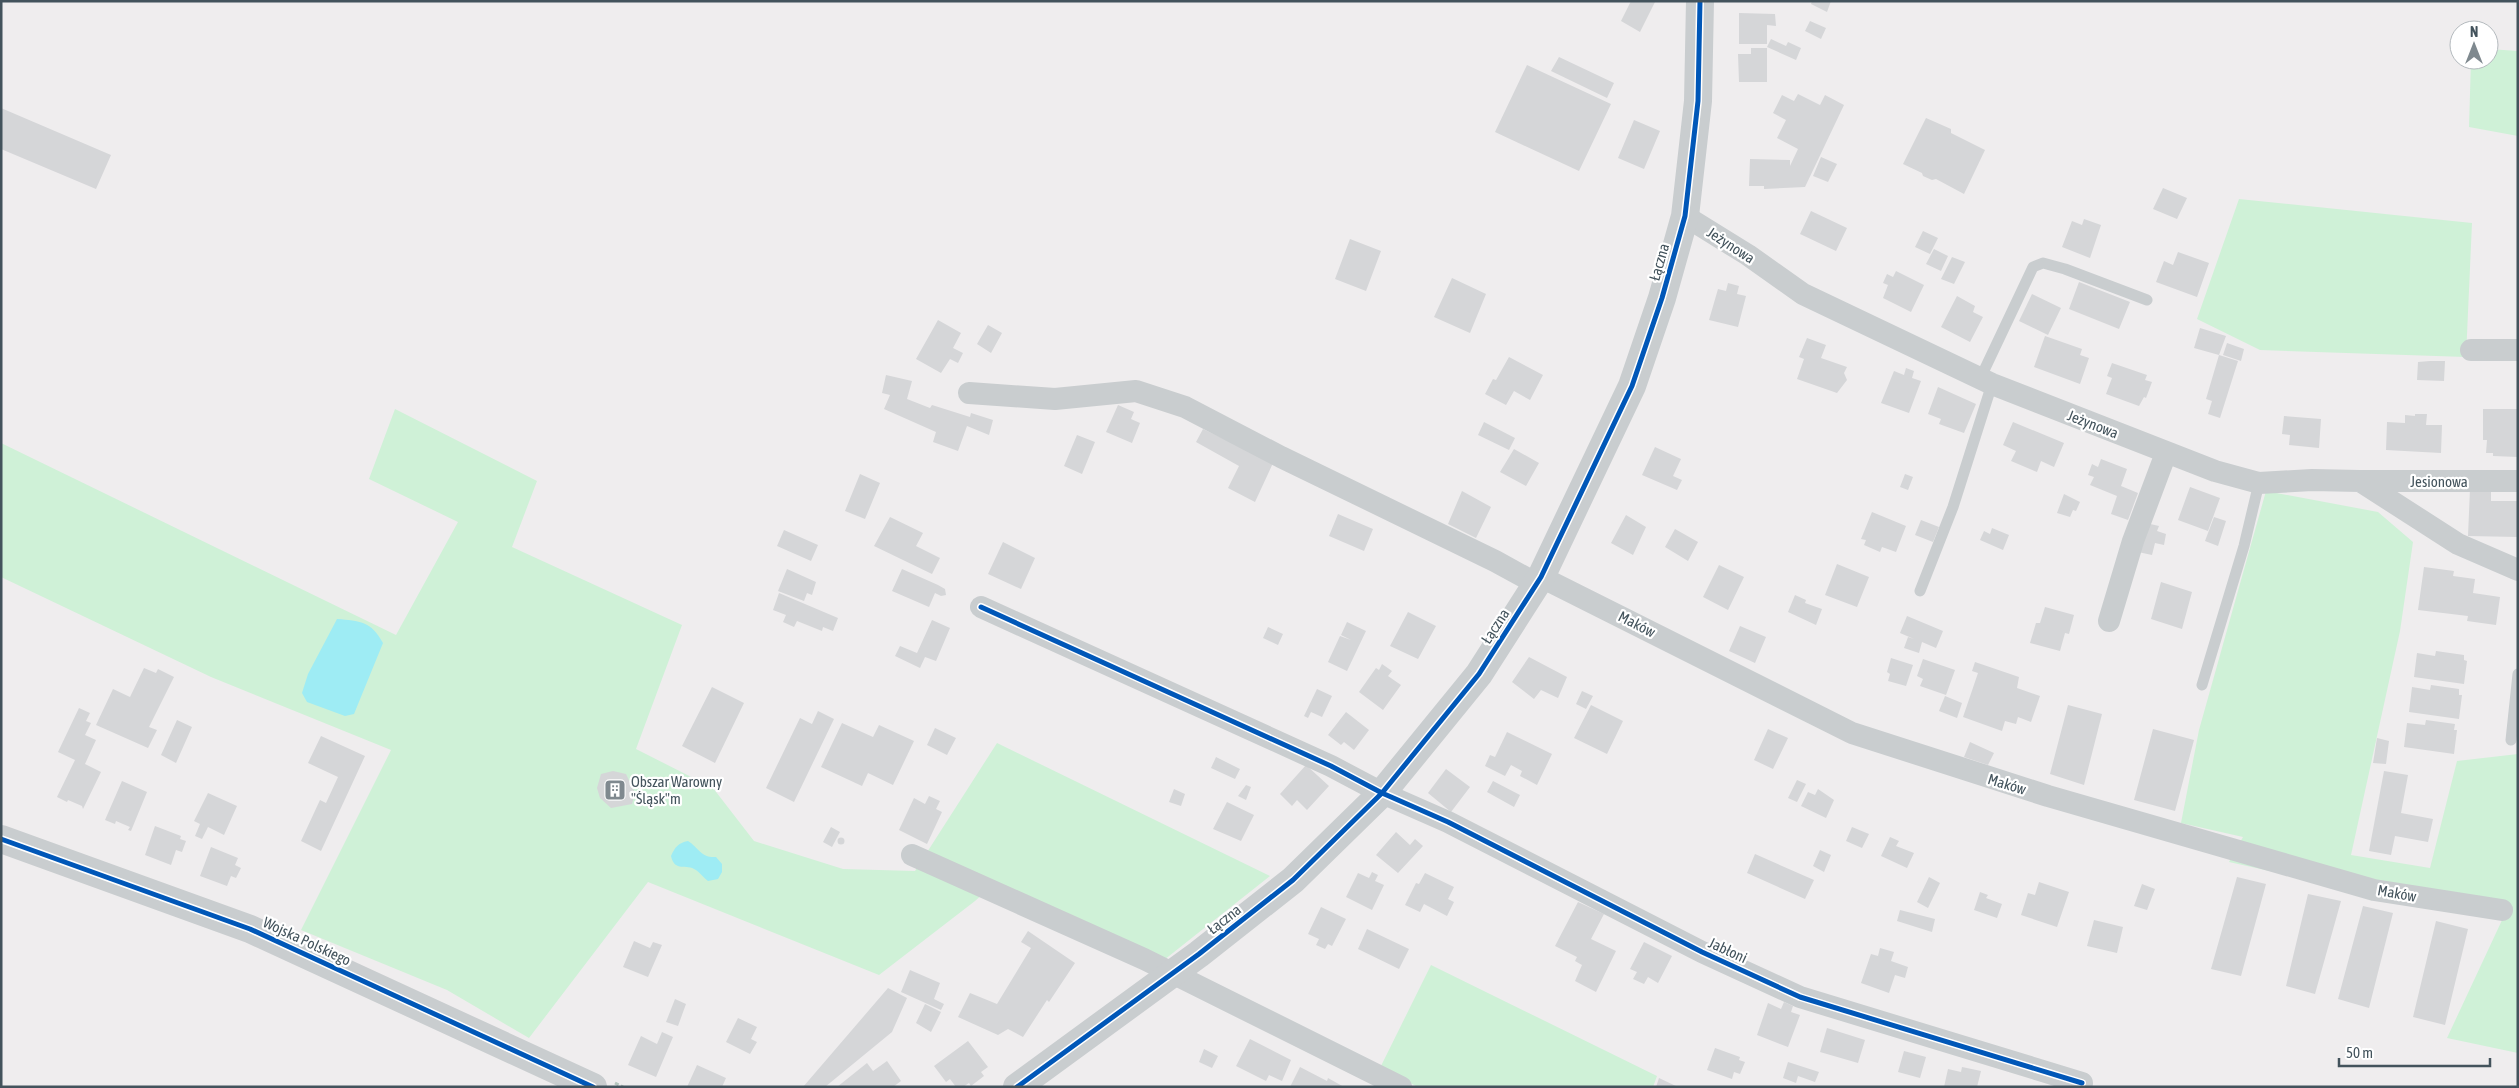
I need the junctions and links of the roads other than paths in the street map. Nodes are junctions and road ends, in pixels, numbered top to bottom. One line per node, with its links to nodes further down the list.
1 (1700, 1): 2 (street, Łączna)
2 (1685, 216): 6 (street, Jeżynowa); 13 (street, Łączna)
3 (2147, 300): 6 (lane)
4 (2471, 350): 5 (street)
5 (2518, 350)
6 (1986, 382): 8 (street, Jeżynowa); 14 (lane)
7 (969, 394): 13 (street, Maków)
8 (2166, 452): 11 (street, Jeżynowa); 16 (street)
9 (2360, 481): 10 (street, Jesionowa); 11 (street, Jeżynowa); 12 (street)
10 (2518, 481)
11 (2260, 483): 18 (lane)
12 (2518, 570)
13 (1539, 581): 20 (street, Łączna); 23 (street, Maków)
14 (1920, 592)
15 (981, 607): 20 (street, Jabłoni)
16 (2109, 621)
17 (2518, 674): 19 (lane)
18 (2202, 685)
19 (2511, 740)
20 (1382, 793): 24 (street, Łączna); 25 (street, Jabłoni)
21 (1, 839): 26 (street, Wojska Polskiego)
22 (912, 855): 24 (street)
23 (2502, 910)
24 (1172, 974): 27 (street, Łączna); 28 (street)
25 (2082, 1083)
26 (593, 1087)
27 (1017, 1087)
28 (1401, 1087)

